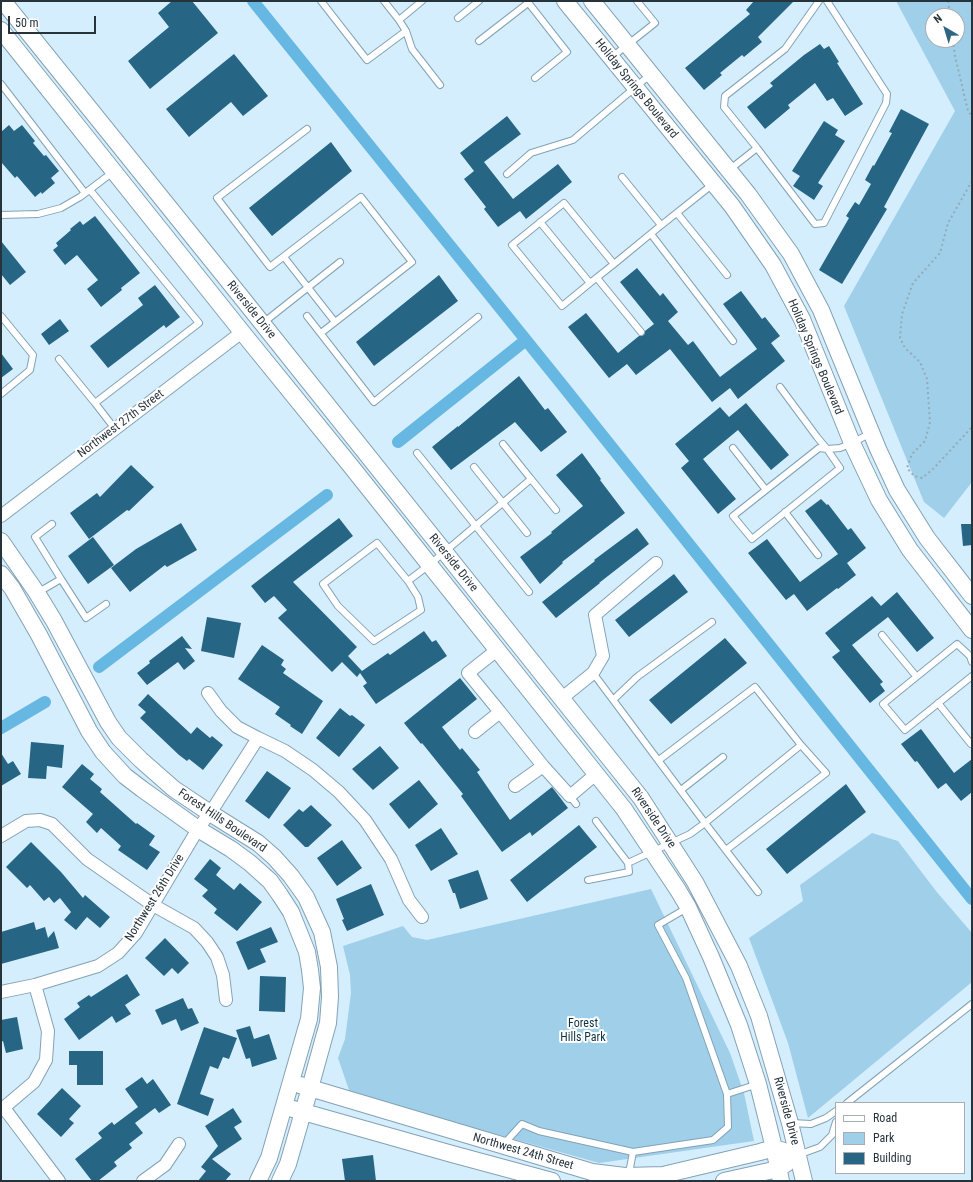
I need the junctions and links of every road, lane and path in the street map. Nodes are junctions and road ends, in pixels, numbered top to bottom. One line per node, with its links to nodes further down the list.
1 (3, 1): 15 (street, Riverside Drive)
2 (321, 1): 17 (lane)
3 (384, 1): 14 (lane)
4 (422, 1): 14 (lane)
5 (479, 1): 13 (lane)
6 (565, 1): 21 (street, Holiday Springs Boulevard)
7 (592, 1): 19 (street, Holiday Springs Boulevard)
8 (636, 1): 19 (lane)
9 (819, 1): 29 (lane)
10 (827, 1): 29 (lane)
11 (528, 2): 18 (lane); 23 (lane)
12 (1, 12): 15 (street)
13 (458, 18)
14 (399, 20): 17 (lane)
15 (20, 22): 49 (street, Riverside Drive)
16 (1, 30): 31 (street, Riverside Drive)
17 (406, 31): 25 (lane)
18 (479, 41)
19 (628, 46): 21 (lane); 22 (street, Holiday Springs Boulevard)
20 (954, 48): 27 (path)
21 (611, 58): 26 (street, Holiday Springs Boulevard)
22 (651, 74): 26 (lane); 30 (street, Holiday Springs Boulevard)
23 (534, 78)
24 (1, 84): 36 (lane)
25 (440, 84)
26 (634, 87): 32 (lane); 35 (street, Holiday Springs Boulevard)
27 (972, 116)
28 (307, 129): 42 (lane)
29 (757, 148): 30 (lane)
30 (729, 170): 35 (street); 66 (street, Holiday Springs Boulevard)
31 (114, 172): 36 (lane); 55 (street, Riverside Drive)
32 (506, 174)
33 (622, 177): 40 (lane)
34 (972, 181): 64 (path)
35 (714, 184): 37 (lane); 67 (street, Holiday Springs Boulevard)
36 (88, 192): 38 (lane); 63 (lane)
37 (677, 213): 40 (lane); 45 (lane)
38 (1, 215)
39 (540, 222): 44 (lane); 47 (lane); 47 (lane)
40 (661, 225): 41 (lane)
41 (651, 234): 44 (lane); 59 (lane)
42 (284, 257): 48 (lane); 53 (lane)
43 (340, 262): 48 (lane)
44 (614, 264): 46 (lane)
45 (727, 275)
46 (597, 278): 47 (lane); 56 (lane)
47 (590, 283)
48 (308, 288): 53 (lane); 54 (lane)
49 (242, 298): 54 (street, Riverside Drive); 55 (street)
50 (1, 316): 62 (lane)
51 (307, 316): 57 (lane)
52 (478, 317): 57 (lane)
53 (335, 322): 57 (lane)
54 (263, 324): 58 (street, Riverside Drive)
55 (242, 332): 58 (street); 65 (street, Northwest 27th Street); 86 (street, Riverside Drive)
56 (641, 332)
57 (321, 333)
58 (276, 340): 83 (street, Riverside Drive)
59 (733, 341)
60 (59, 359): 63 (lane)
61 (780, 387): 70 (lane)
62 (1, 394)
63 (95, 403): 65 (lane)
64 (972, 427)
65 (115, 429): 78 (street, Northwest 27th Street)
66 (871, 433): 67 (lane); 92 (street, Holiday Springs Boulevard)
67 (852, 443): 70 (lane); 95 (street, Holiday Springs Boulevard)
68 (503, 444): 73 (lane)
69 (733, 448): 74 (lane)
70 (827, 448): 74 (lane); 77 (lane)
71 (417, 453): 80 (lane)
72 (474, 467): 75 (lane)
73 (531, 479): 75 (lane); 76 (lane)
74 (766, 490): 77 (lane)
75 (503, 502): 80 (lane); 81 (lane)
76 (556, 510)
77 (785, 512): 84 (lane)
78 (1, 516)
79 (52, 524): 88 (lane)
80 (475, 526): 83 (lane); 90 (lane)
81 (527, 533)
82 (1, 542): 91 (street, Forest Hills Boulevard)
83 (444, 551): 86 (lane); 105 (street, Riverside Drive)
84 (818, 555)
85 (656, 563): 99 (street)
86 (429, 565): 89 (lane); 97 (street, Riverside Drive)
87 (1, 574): 103 (street, Forest Hills Boulevard)
88 (61, 578): 91 (lane); 93 (lane)
89 (408, 581): 89 (lane)
90 (529, 592)
91 (37, 593): 102 (street, Forest Hills Boulevard)
92 (972, 596)
93 (106, 604)
94 (712, 622): 106 (lane)
95 (972, 630)
96 (882, 635): 100 (lane)
97 (497, 650): 108 (street); 116 (street, Riverside Drive)
98 (971, 658): 100 (lane)
99 (593, 673): 105 (street); 106 (lane)
100 (916, 676): 107 (lane)
101 (972, 676): 107 (lane)
102 (87, 681): 103 (street); 119 (street, Forest Hills Boulevard)
103 (68, 690): 122 (street, Forest Hills Boulevard)
104 (208, 693): 110 (street)
105 (562, 698): 124 (street, Riverside Drive)
106 (614, 699): 114 (lane)
107 (938, 703): 111 (lane)
108 (500, 712): 109 (street); 115 (street)
109 (475, 732)
110 (258, 738): 119 (street, Northwest 26th Drive); 132 (street)
111 (971, 744)
112 (801, 745): 114 (lane); 121 (lane); 125 (lane)
113 (723, 757): 118 (lane)
114 (659, 760): 118 (lane)
115 (543, 766): 116 (street); 117 (street)
116 (596, 774): 126 (street, Riverside Drive)
117 (515, 786)
118 (681, 790): 121 (lane)
119 (210, 813): 122 (street, Northwest 26th Drive); 133 (street, Forest Hills Boulevard)
120 (596, 821): 127 (lane)
121 (705, 823): 124 (lane); 125 (lane)
122 (198, 829): 130 (street, Northwest 26th Drive); 134 (street, Forest Hills Boulevard)
123 (1, 836): 130 (street)
124 (671, 844): 126 (lane); 148 (street, Riverside Drive)
125 (726, 850): 129 (lane)
126 (653, 851): 127 (lane); 131 (street, Riverside Drive)
127 (628, 863): 128 (lane)
128 (588, 880)
129 (758, 892)
130 (152, 905): 135 (street, Northwest 26th Drive); 137 (street)
131 (688, 907): 140 (street, Riverside Drive); 142 (lane)
132 (422, 917)
133 (329, 967): 134 (street); 141 (street, Forest Hills Boulevard)
134 (310, 970): 139 (street, Forest Hills Boulevard)
135 (35, 985): 136 (street, Northwest 26th Drive); 145 (street)
136 (1, 992)
137 (226, 1000)
138 (972, 1004): 143 (lane)
139 (292, 1082): 141 (street, Northwest 24th Street); 144 (street, Forest Hills Boulevard)
140 (758, 1084): 142 (lane); 152 (street, Riverside Drive)
141 (310, 1088): 146 (street, Forest Hills Boulevard); 151 (street, Northwest 24th Street)
142 (727, 1094): 153 (lane)
143 (848, 1102)
144 (284, 1106): 146 (street, Northwest 24th Street); 160 (street, Forest Hills Boulevard)
145 (2, 1109): 158 (street)
146 (303, 1112): 156 (street, Northwest 24th Street); 161 (street, Forest Hills Boulevard)
147 (835, 1113): 148 (lane)
148 (790, 1123): 154 (street, Riverside Drive)
149 (835, 1125): 154 (lane)
150 (179, 1144): 159 (street)
151 (502, 1146): 153 (lane); 157 (street, Northwest 24th Street)
152 (774, 1148): 154 (street); 155 (street, Riverside Drive); 157 (street, Northwest 24th Street)
153 (633, 1152): 157 (lane)
154 (797, 1156): 155 (street); 164 (street, Riverside Drive)
155 (780, 1175): 163 (street)
156 (524, 1177): 162 (street, Northwest 24th Street)
157 (624, 1179)
158 (59, 1181)
159 (143, 1181)
160 (258, 1181)
161 (280, 1181)
162 (552, 1181)
163 (724, 1181)
164 (804, 1181)

